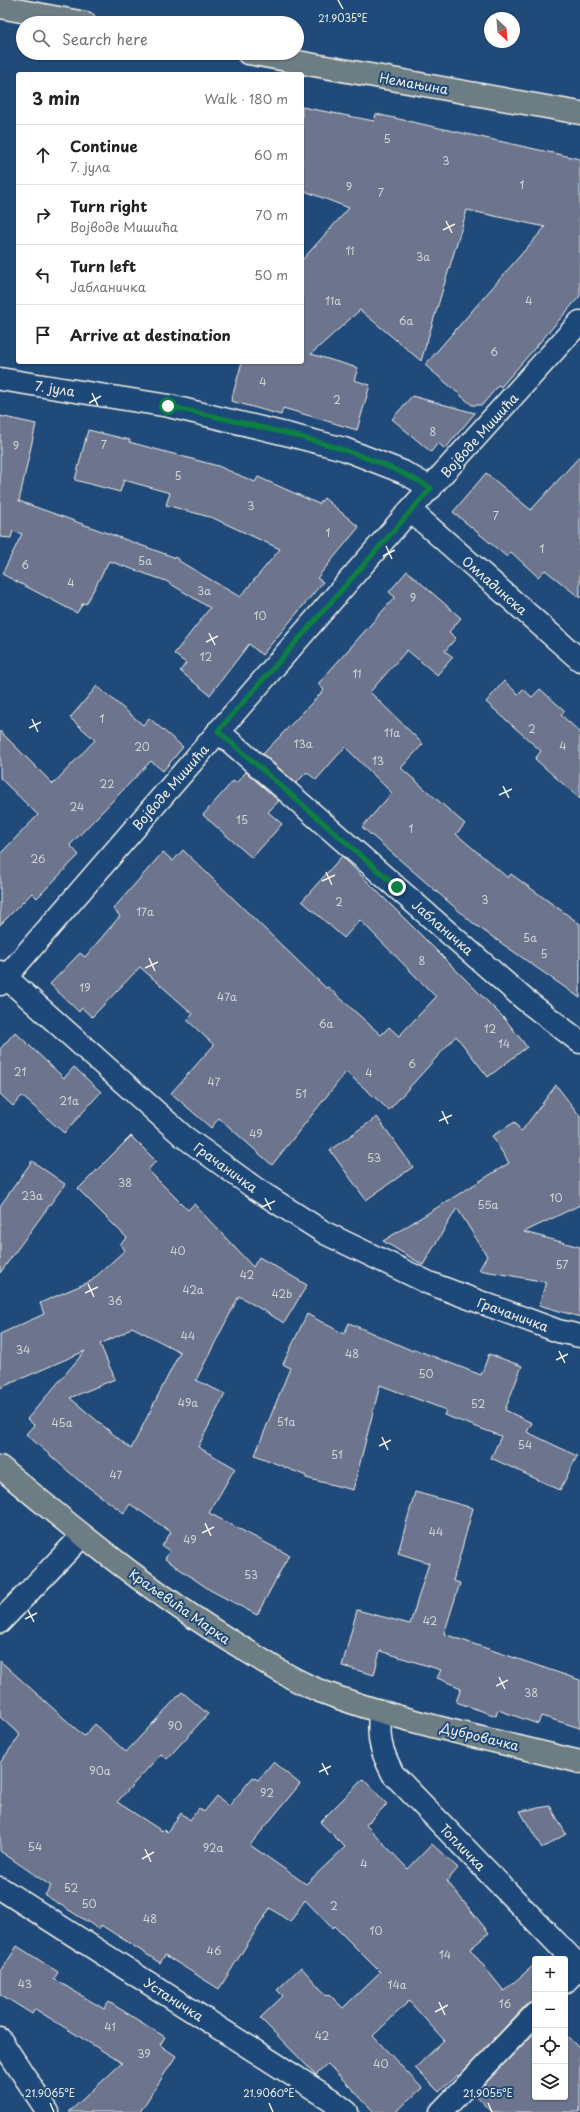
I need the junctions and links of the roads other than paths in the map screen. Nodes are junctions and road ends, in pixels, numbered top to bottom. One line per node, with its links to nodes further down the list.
1 (0, 7): 2 (main road)
2 (48, 16)
3 (287, 60): 4 (main road, Немањина)
4 (580, 113)
5 (580, 322): 7 (street, Војводе Мишића)
6 (0, 379): 7 (street, 7. јула)
7 (431, 488): 8 (street, Војводе Мишића)
8 (410, 510): 9 (street, Омладинска); 10 (street, Војводе Мишића)
9 (580, 660)
10 (218, 731): 11 (street, Војводе Мишића); 12 (street, Јабланичка)
11 (2, 978): 13 (street, Грачаничка)
12 (580, 1042)
13 (580, 1336)
14 (0, 1467): 15 (main road, Краљевића Марка)
15 (82, 1536): 16 (street); 17 (main road, Краљевића Марка)
16 (0, 1622)
17 (380, 1711): 18 (main road, Дубровачка); 20 (street, Топличка)
18 (580, 1762)
19 (0, 1888): 25 (street, Устаничка)
20 (580, 1967): 21 (street)
21 (568, 1979)
22 (532, 2017): 26 (street)
23 (0, 2040): 24 (street)
24 (48, 2112)
25 (347, 2112)
26 (441, 2112)

